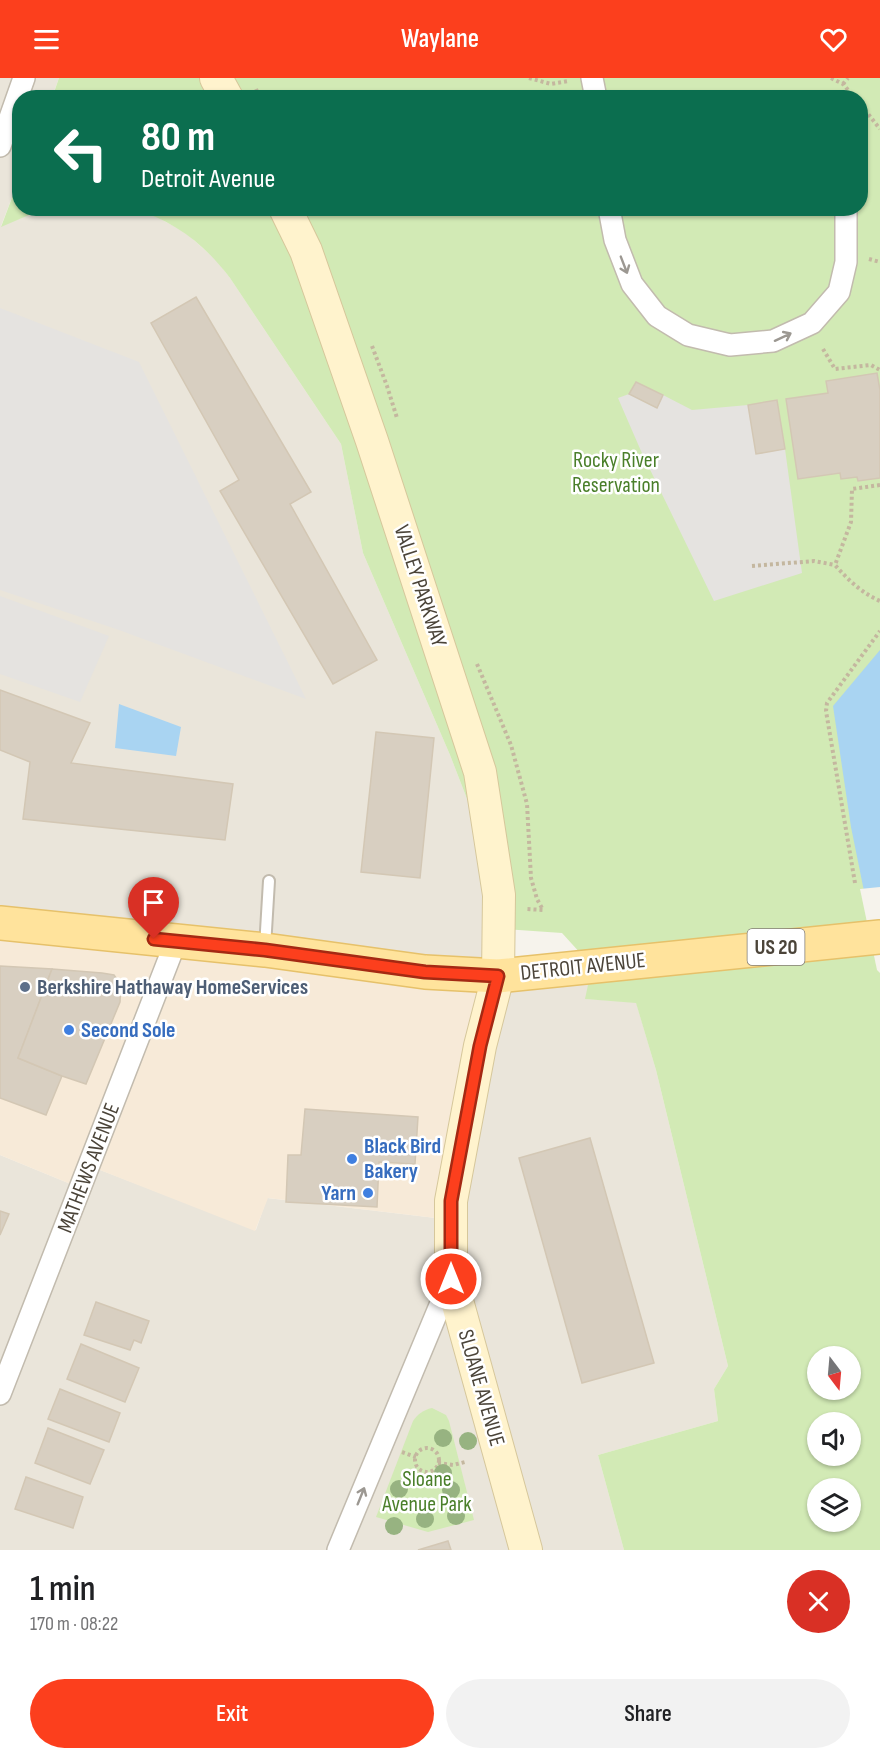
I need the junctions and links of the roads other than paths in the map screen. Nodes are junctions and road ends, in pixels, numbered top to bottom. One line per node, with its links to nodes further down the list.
1 (12, 112): 2 (street)
2 (0, 146)
3 (289, 216): 11 (street, VALLEY PARKWAY)
4 (610, 216): 5 (street, one-way to 5)
5 (846, 216)
6 (269, 882): 10 (lane)
7 (0, 923): 9 (main road, DETROIT AVENUE)
8 (880, 936): 11 (main road, DETROIT AVENUE / US 20)
9 (176, 941): 10 (main road, DETROIT AVENUE); 13 (street, MATHEWS AVENUE)
10 (265, 950): 11 (main road, DETROIT AVENUE)
11 (498, 976): 12 (street, SLOANE AVENUE)
12 (451, 1279): 14 (street, one-way to 12); 15 (street, SLOANE AVENUE)
13 (0, 1394)
14 (338, 1550)
15 (526, 1550)

